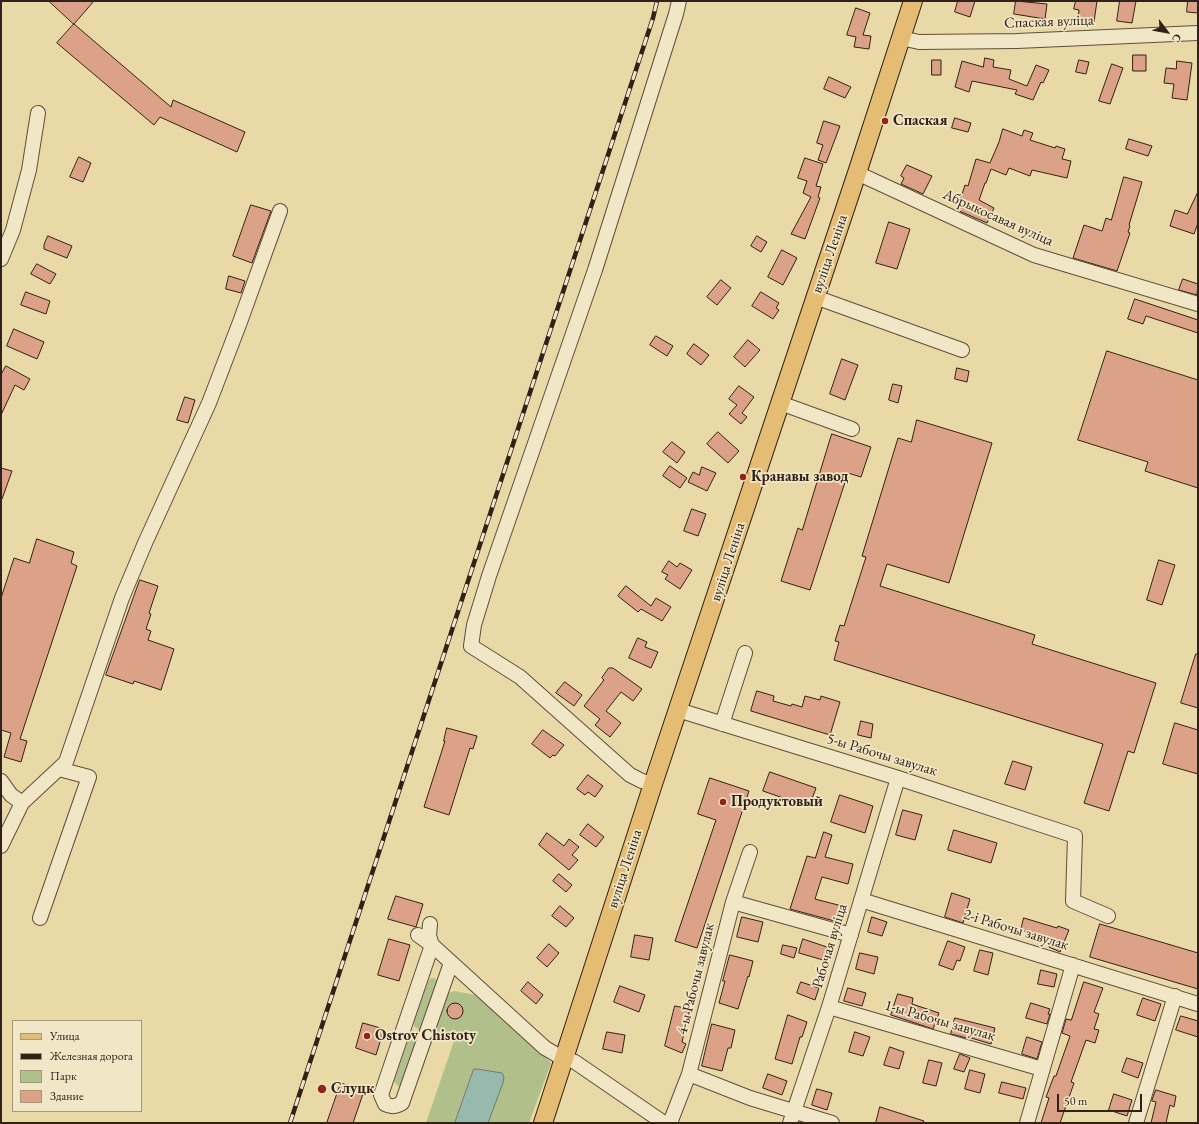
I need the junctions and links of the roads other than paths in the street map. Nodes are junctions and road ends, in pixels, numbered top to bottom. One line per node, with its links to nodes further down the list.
1 (679, 1): 20 (street)
2 (913, 1): 4 (main road, вуліца Леніна)
3 (1198, 33): 4 (street, Спаская вуліца)
4 (901, 38): 6 (main road, вуліца Леніна)
5 (38, 113): 8 (street)
6 (858, 173): 9 (main road, вуліца Леніна); 10 (street, Абрыкосавая вуліца)
7 (280, 211): 17 (street)
8 (1, 259)
9 (815, 297): 11 (street); 12 (main road, вуліца Леніна)
10 (1198, 304)
11 (962, 350)
12 (780, 402): 13 (street); 15 (main road, вуліца Леніна)
13 (852, 428)
14 (746, 652): 16 (street)
15 (678, 710): 16 (street, 5-ы Рабочы завулак); 20 (main road, вуліца Леніна)
16 (722, 724): 18 (street, 5-ы Рабочы завулак)
17 (59, 769): 21 (street); 27 (street)
18 (898, 778): 24 (street, Рабочая вуліца); 26 (street, 5-ы Рабочы завулак)
19 (1, 781): 21 (street)
20 (653, 784): 39 (main road, вуліца Леніна)
21 (22, 802): 22 (street)
22 (1, 846)
23 (750, 852): 25 (street, 4-ы Рабочы завулак)
24 (861, 900): 30 (street, Рабочая вуліца); 33 (street, 2-і Рабочы завулак)
25 (734, 902): 30 (street); 41 (street, 4-ы Рабочы завулак)
26 (1108, 916)
27 (40, 918)
28 (430, 924): 31 (street)
29 (418, 935): 31 (street)
30 (851, 935): 36 (street, Рабочая вуліца)
31 (432, 945): 32 (street); 37 (street)
32 (451, 962): 38 (street); 39 (street)
33 (1073, 965): 34 (street); 40 (street, 2-і Рабочы завулак)
34 (1175, 996): 35 (street); 47 (street)
35 (1198, 1004)
36 (829, 1007): 40 (street, 1-ы Рабочы завулак); 42 (street, Рабочая вуліца)
37 (403, 1029): 38 (street); 38 (street)
38 (425, 1036)
39 (564, 1057): 43 (street); 44 (main road, вуліца Леніна)
40 (1042, 1069): 46 (street, 2-і Рабочы завулак)
41 (689, 1074): 42 (street); 43 (street, 4-ы Рабочы завулак)
42 (792, 1117): 45 (street)
43 (663, 1122)
44 (543, 1123)
45 (832, 1123)
46 (1027, 1123)
47 (1136, 1123)

